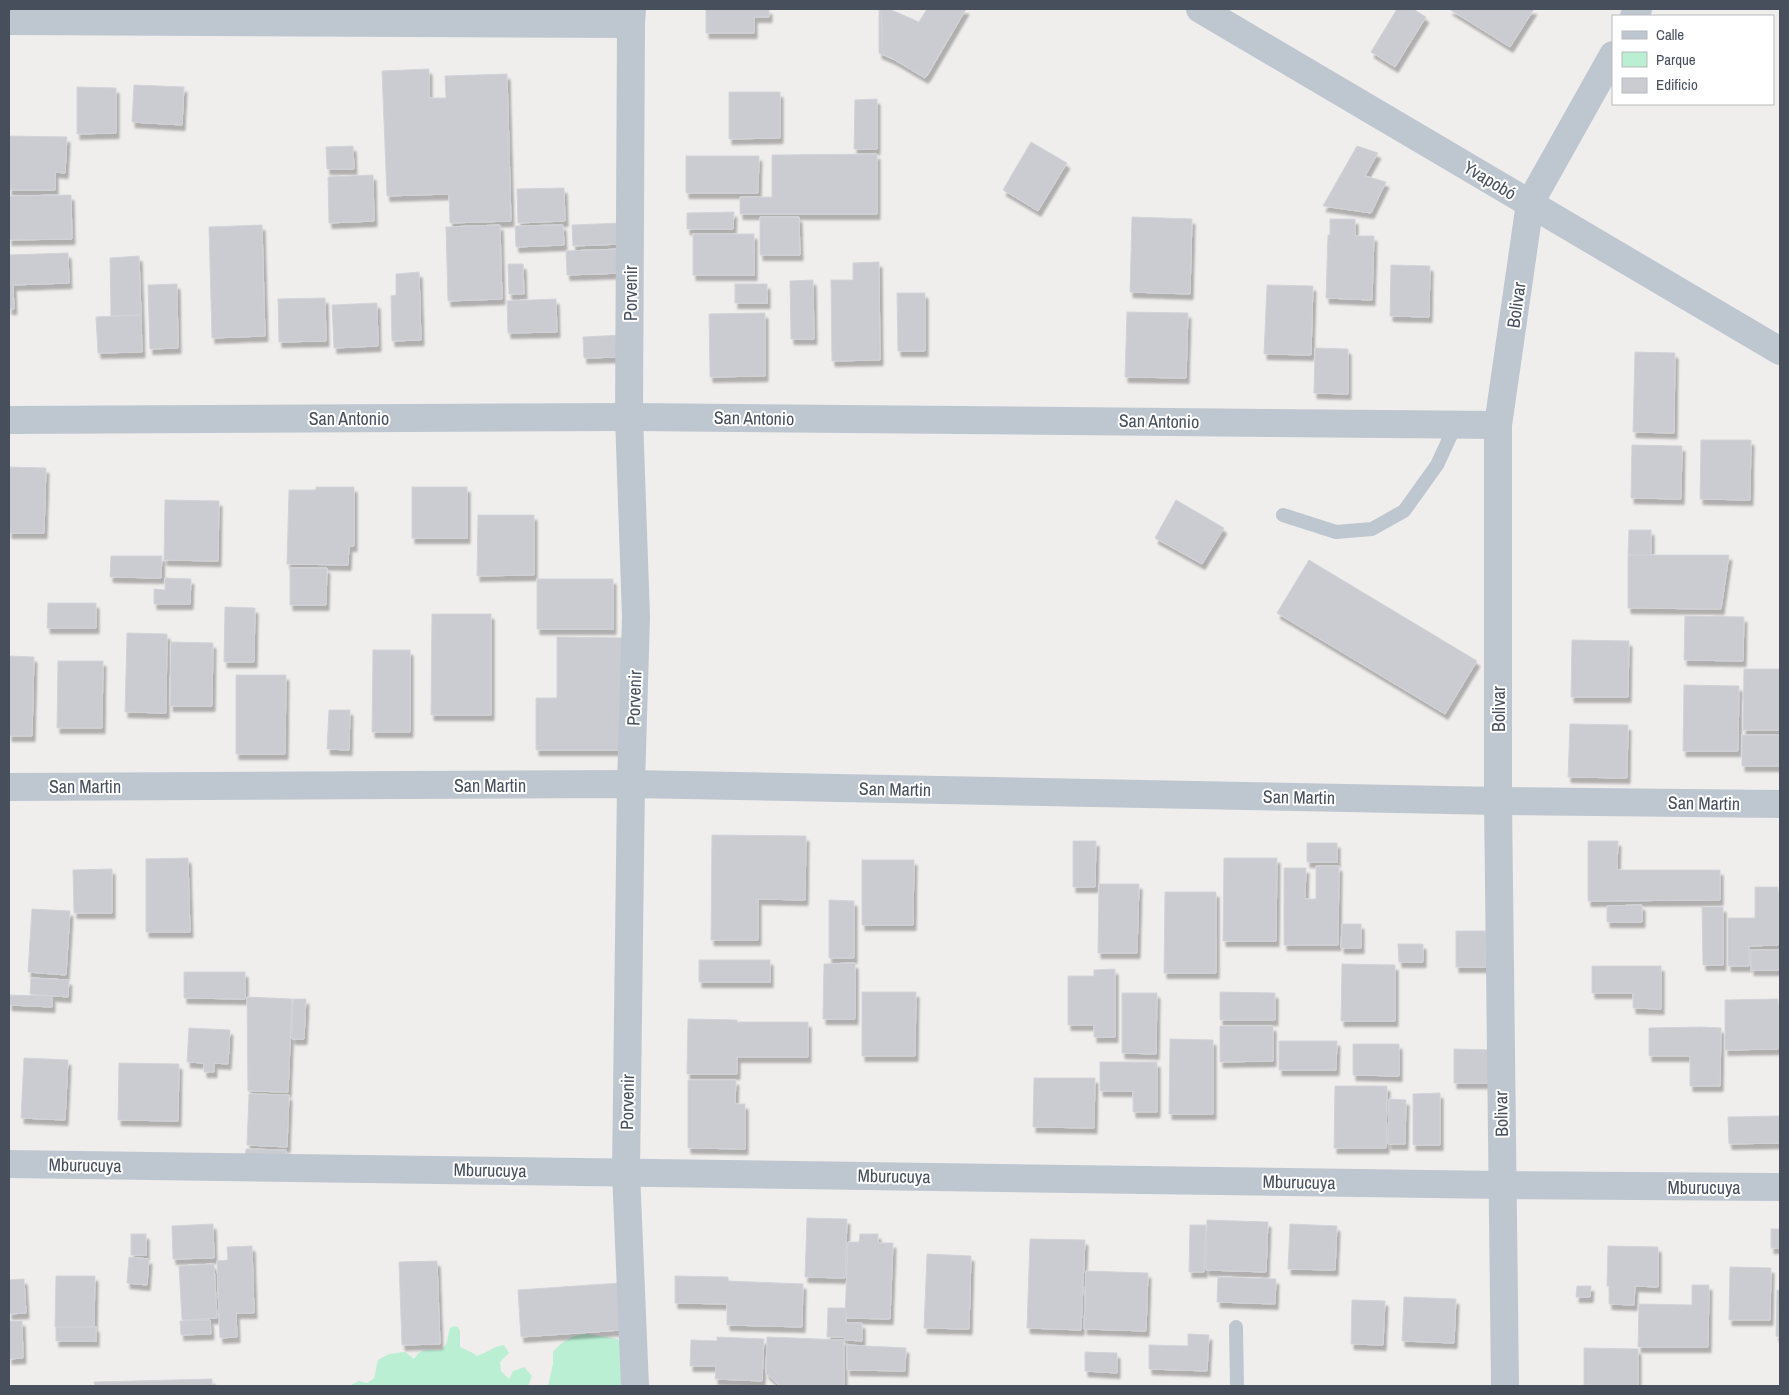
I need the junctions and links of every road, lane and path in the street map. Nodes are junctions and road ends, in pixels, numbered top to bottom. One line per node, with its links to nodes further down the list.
1 (1200, 9): 5 (street, Yvapobó)
2 (631, 17): 3 (street); 7 (street, Porvenir)
3 (9, 21)
4 (1612, 56): 5 (street, Bolivar)
5 (1530, 203): 6 (street, Yvapobó); 10 (street, Bolivar)
6 (1780, 351)
7 (629, 417): 8 (street, San Antonio); 9 (street, San Antonio); 12 (street, Porvenir)
8 (9, 420)
9 (1456, 424): 10 (street, San Antonio); 11 (lane)
10 (1498, 424): 14 (street, Bolivar)
11 (1283, 515)
12 (631, 784): 13 (street, San Martin); 14 (street, San Martin); 17 (street, Porvenir)
13 (9, 787)
14 (1498, 801): 15 (street, San Martin); 18 (street, Bolivar)
15 (1780, 804)
16 (9, 1164): 17 (street, Mburucuya)
17 (626, 1172): 18 (street, Mburucuya); 21 (street, Porvenir)
18 (1502, 1185): 19 (street, Mburucuya); 23 (street, Bolivar)
19 (1780, 1187)
20 (1236, 1327): 22 (lane)
21 (635, 1386)
22 (1237, 1386)
23 (1505, 1386)

